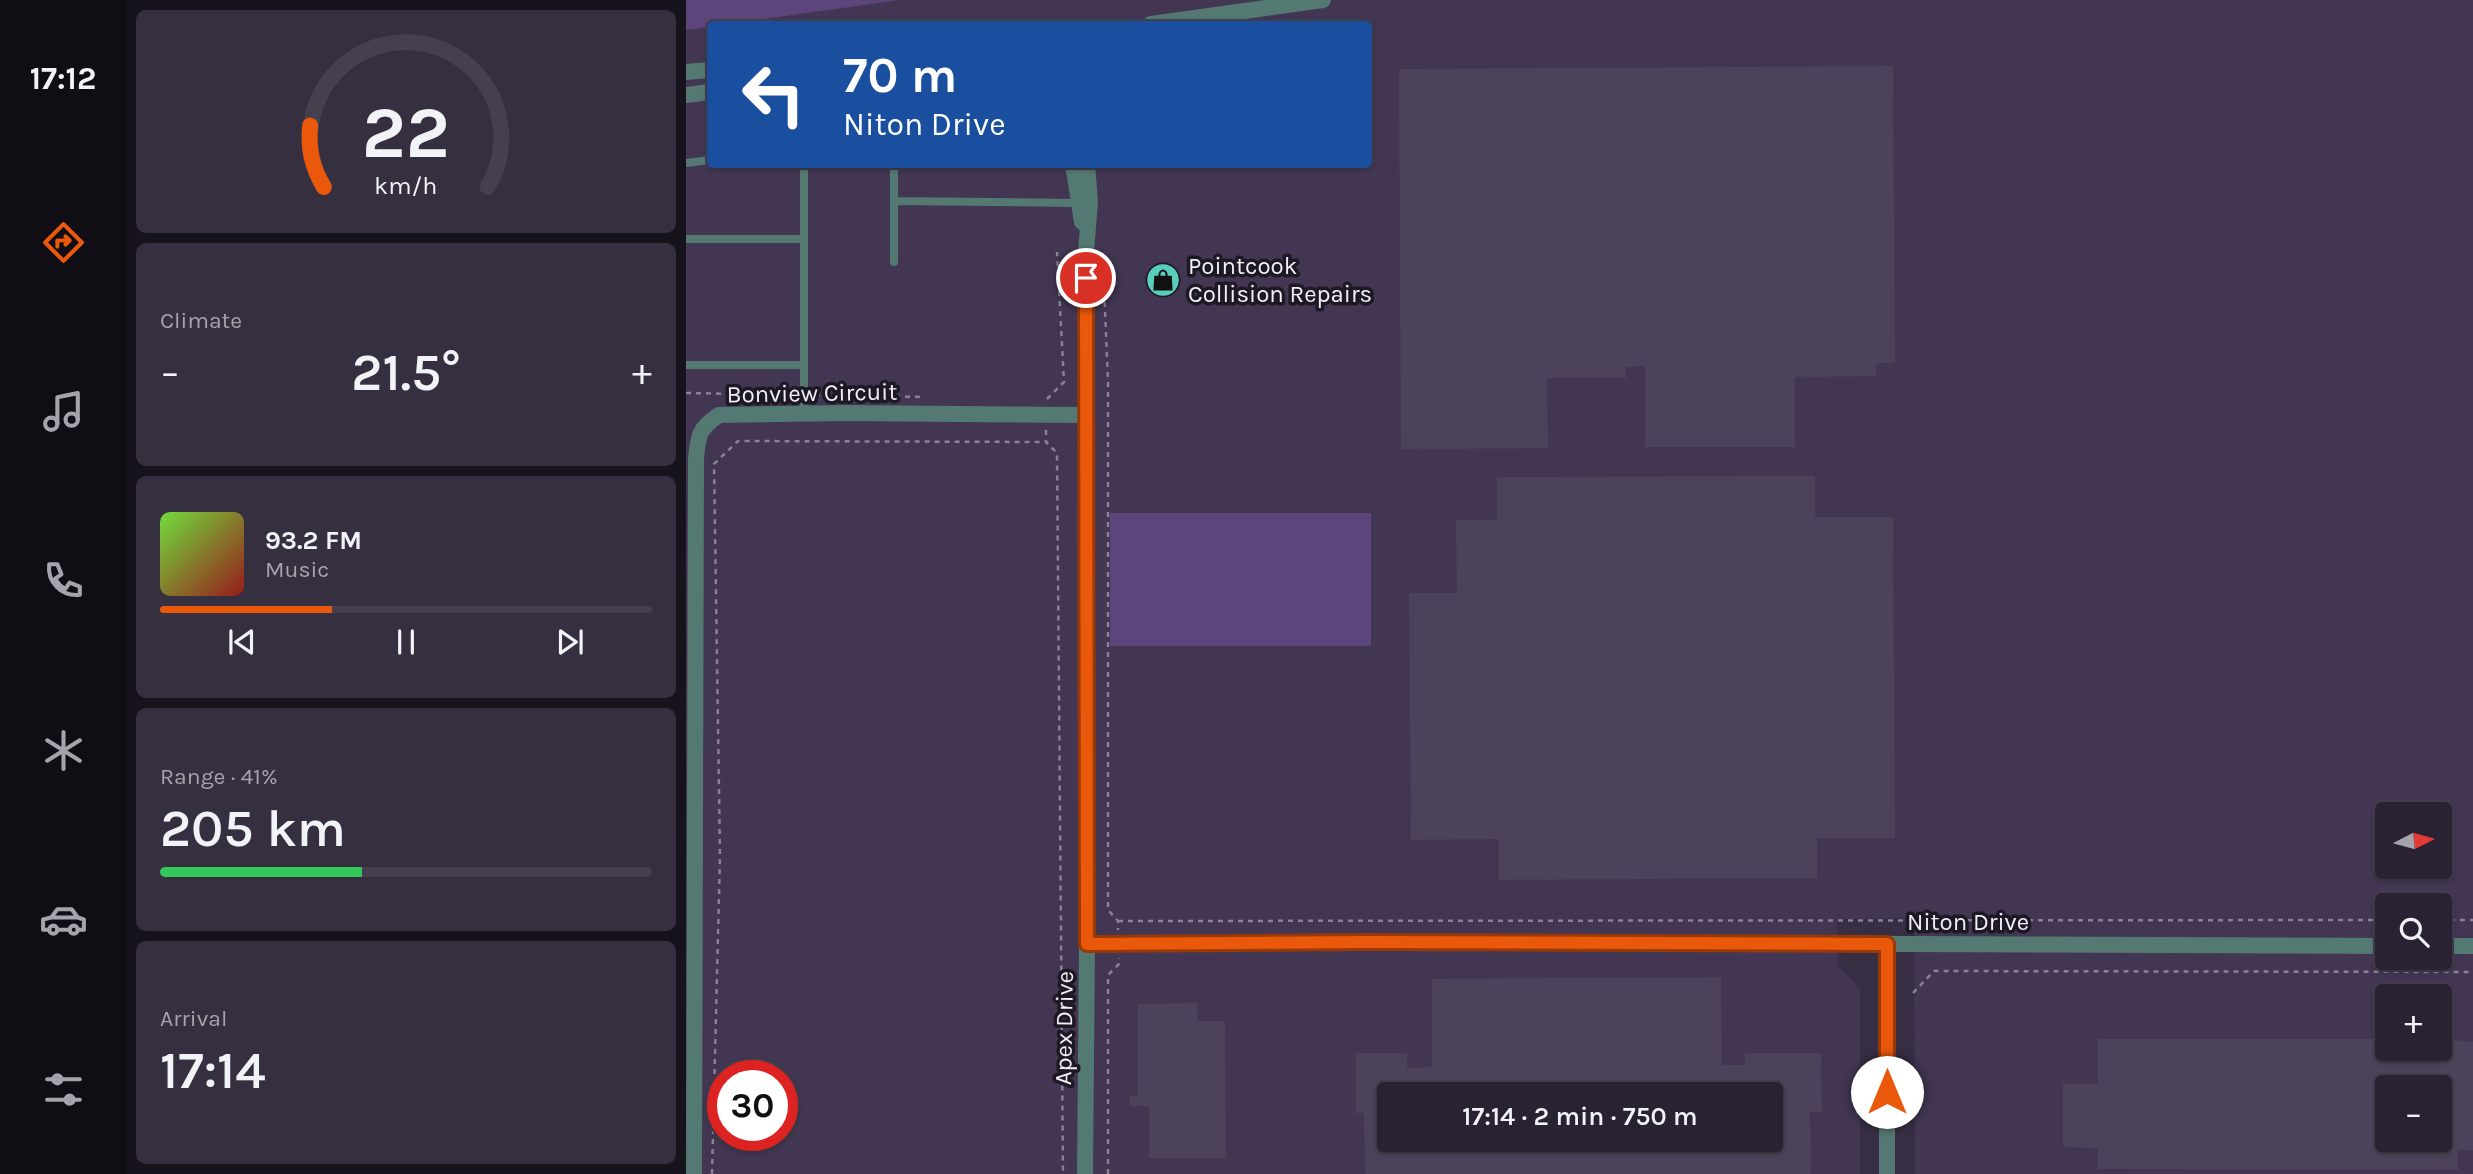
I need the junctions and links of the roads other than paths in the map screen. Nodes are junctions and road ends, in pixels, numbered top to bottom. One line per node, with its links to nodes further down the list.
1 (1322, 0): 2 (street)
2 (1172, 21)
3 (707, 70): 4 (street)
4 (686, 72)
5 (707, 92): 6 (street)
6 (686, 95)
7 (707, 160): 8 (lane)
8 (686, 163)
9 (804, 168): 16 (lane)
10 (894, 168): 13 (lane)
11 (1078, 168): 14 (street, Apex Drive)
12 (1079, 168): 17 (street, Apex Drive)
13 (894, 201): 14 (lane); 18 (lane)
14 (1079, 203): 17 (street, Apex Drive)
15 (686, 239): 16 (lane)
16 (804, 239): 20 (lane)
17 (1094, 254): 22 (street, Apex Drive)
18 (894, 262)
19 (686, 365): 20 (lane)
20 (804, 365): 21 (lane)
21 (804, 414): 22 (street, Bonview Circuit); 23 (street, Bonview Circuit)
22 (1086, 415): 24 (street, Apex Drive)
23 (691, 823): 29 (street, Bonview Circuit)
24 (1087, 944): 25 (street, Niton Drive); 30 (street, Apex Drive)
25 (1887, 944): 26 (street, Niton Drive); 31 (street)
26 (2375, 946)
27 (2452, 946): 28 (street)
28 (2473, 946)
29 (694, 1174)
30 (1085, 1174)
31 (1887, 1174)

